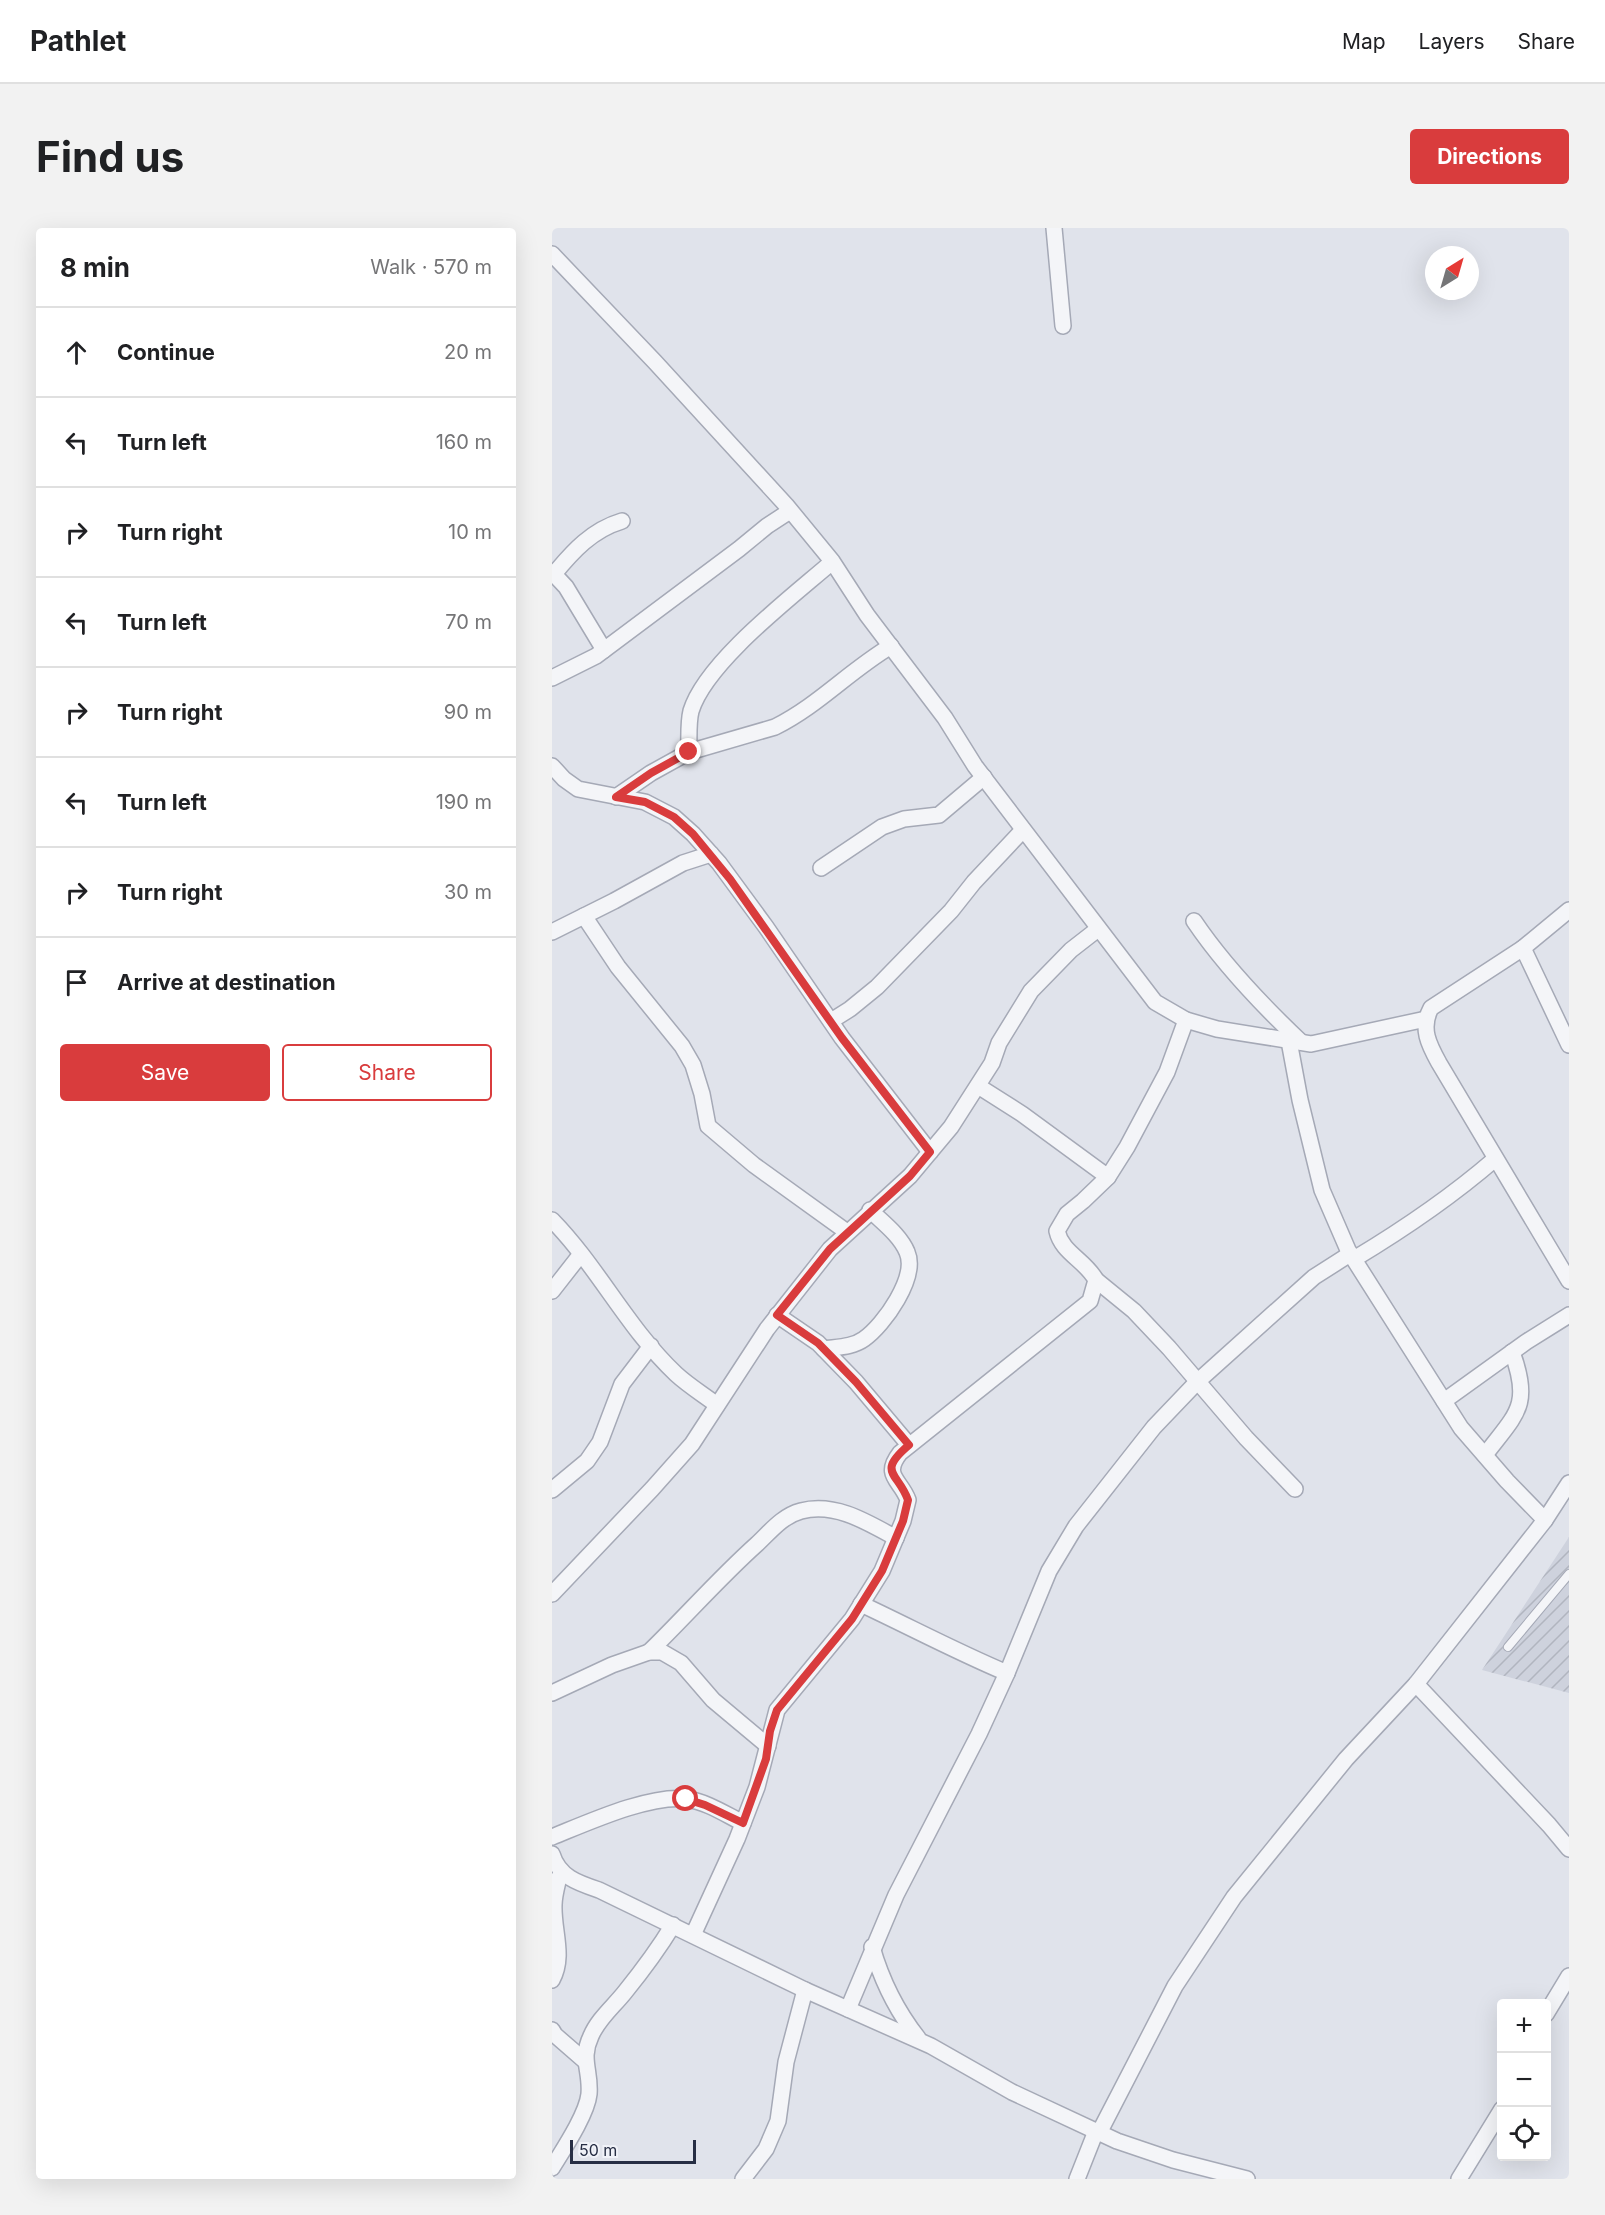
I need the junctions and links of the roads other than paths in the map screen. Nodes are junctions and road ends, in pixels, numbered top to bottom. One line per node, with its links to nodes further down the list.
1 (1054, 228): 3 (street)
2 (552, 254): 4 (street)
3 (1064, 326)
4 (790, 511): 6 (street); 9 (street)
5 (621, 521): 7 (street)
6 (832, 562): 8 (street); 11 (street)
7 (553, 573): 9 (street)
8 (891, 646): 11 (street); 13 (street)
9 (604, 650): 10 (street)
10 (552, 678)
11 (689, 752): 14 (street)
12 (552, 766): 14 (street)
13 (984, 777): 15 (street); 17 (street)
14 (616, 797): 16 (street)
15 (1023, 830): 21 (street); 26 (street)
16 (711, 854): 19 (street); 26 (street)
17 (821, 868)
18 (1569, 910): 23 (street)
19 (584, 916): 22 (street); 35 (street)
20 (1194, 921): 27 (street)
21 (1098, 929): 24 (street); 29 (street)
22 (552, 932)
23 (1523, 948): 25 (street); 28 (street)
24 (1186, 1020): 27 (street); 32 (street)
25 (1426, 1020): 27 (street); 31 (street)
26 (831, 1021): 30 (street)
27 (1295, 1041): 37 (street)
28 (1569, 1045)
29 (978, 1086): 30 (street); 32 (street)
30 (930, 1152): 33 (street)
31 (1496, 1159): 37 (street); 39 (street)
32 (1107, 1177): 38 (street)
33 (870, 1210): 35 (street); 44 (street)
34 (552, 1220): 36 (street)
35 (847, 1232): 41 (street)
36 (581, 1254): 40 (street); 43 (street)
37 (1352, 1256): 46 (street); 47 (street)
38 (1096, 1280): 46 (street); 49 (street)
39 (1569, 1281)
40 (552, 1291)
41 (777, 1315): 44 (street); 48 (street)
42 (1569, 1315): 45 (street)
43 (651, 1346): 48 (street); 53 (street)
44 (824, 1349): 49 (street)
45 (1512, 1352): 47 (street); 50 (street)
46 (1197, 1382): 52 (street); 61 (street)
47 (1444, 1401): 50 (street)
48 (717, 1404): 57 (street)
49 (909, 1445): 55 (street)
50 (1485, 1455): 54 (street)
51 (1569, 1483): 54 (street)
52 (1295, 1489)
53 (552, 1490)
54 (1545, 1520): 62 (street)
55 (896, 1538): 58 (street); 60 (street)
56 (1569, 1574): 59 (lane)
57 (552, 1594)
58 (861, 1604): 61 (street); 64 (street)
59 (1508, 1647)
60 (649, 1652): 63 (street); 64 (street)
61 (1007, 1673): 72 (street)
62 (1416, 1684): 67 (street); 82 (street)
63 (552, 1693)
64 (768, 1746): 65 (street)
65 (743, 1823): 66 (street); 71 (street)
66 (552, 1837)
67 (1569, 1849)
68 (552, 1854): 69 (street)
69 (559, 1877): 70 (street); 74 (street)
70 (674, 1925): 71 (street); 80 (street)
71 (693, 1935): 75 (street)
72 (872, 1947): 77 (street); 79 (street)
73 (1569, 1976): 76 (street)
74 (552, 1980)
75 (805, 1990): 77 (street); 84 (street)
76 (1551, 2006)
77 (848, 2009): 79 (street)
78 (552, 2030): 80 (street)
79 (920, 2041): 82 (street)
80 (585, 2061): 83 (street)
81 (1497, 2117): 87 (street)
82 (1097, 2132): 85 (street); 86 (street)
83 (552, 2168)
84 (743, 2179)
85 (1077, 2179)
86 (1247, 2179)
87 (1460, 2179)

